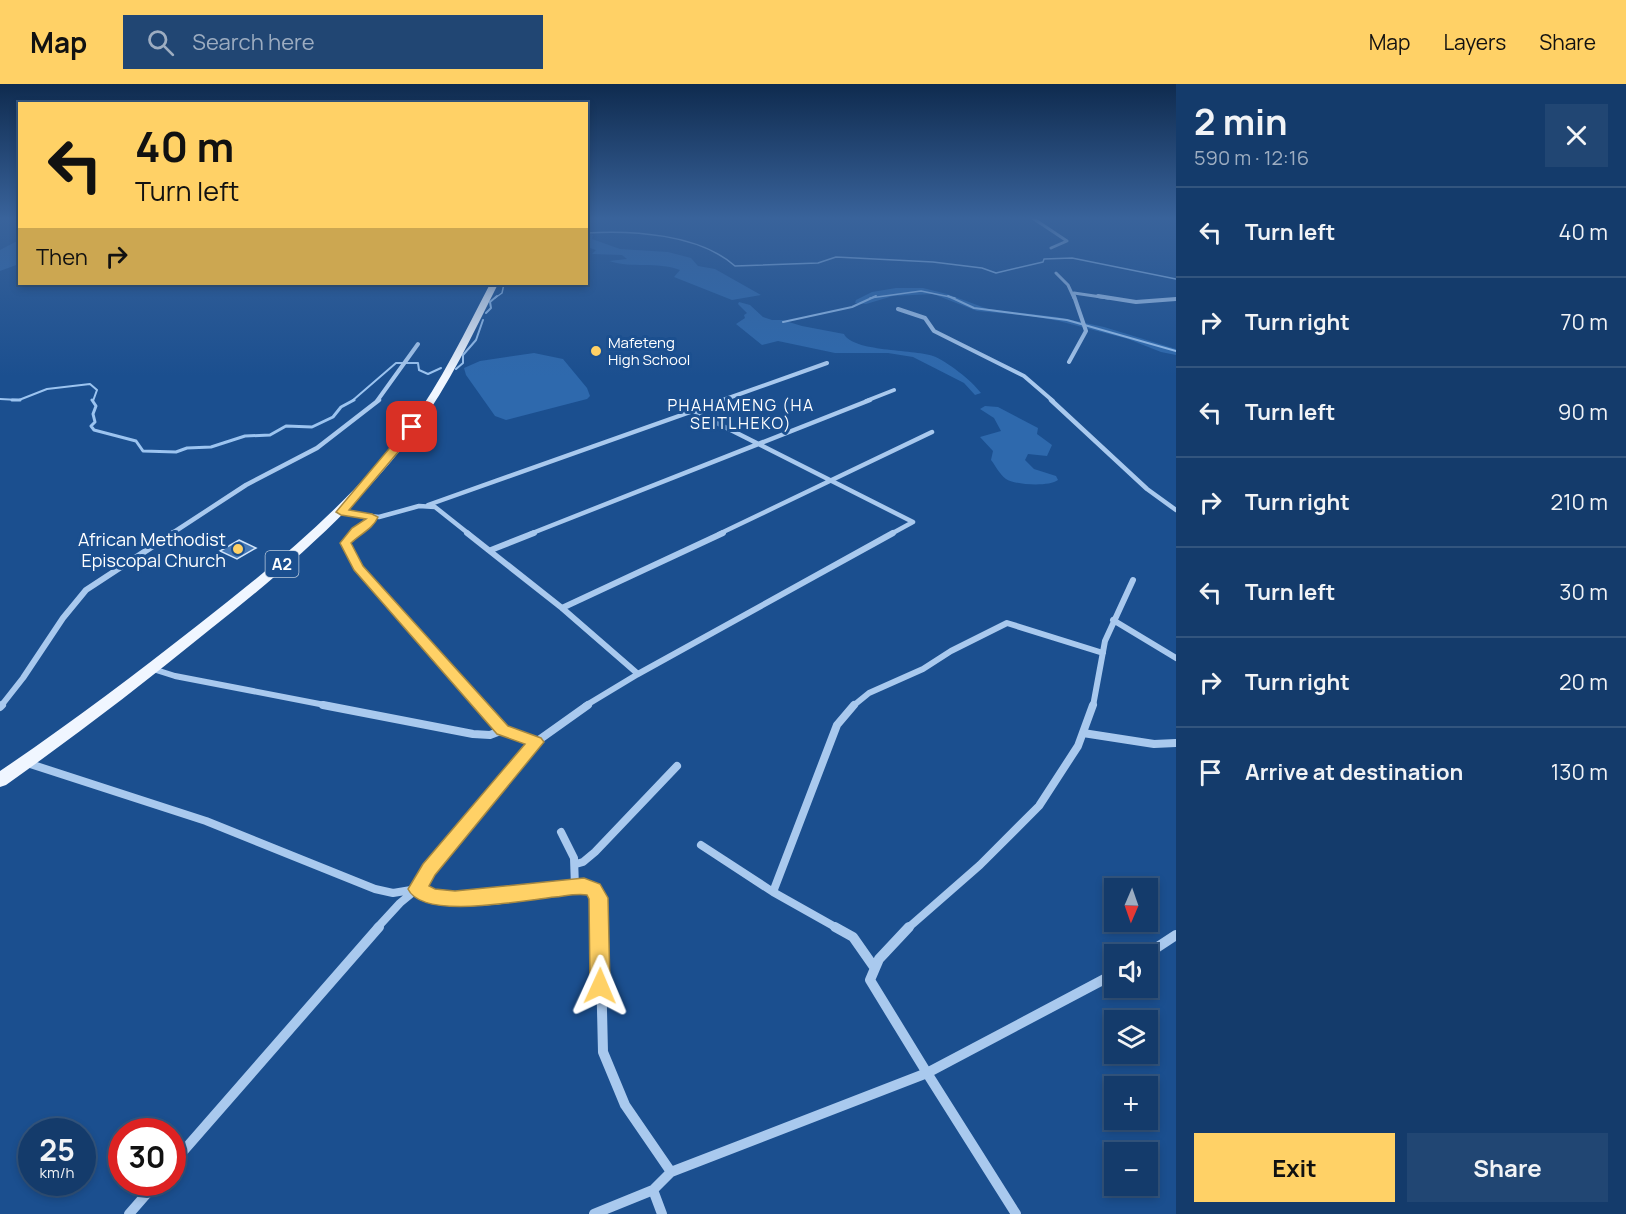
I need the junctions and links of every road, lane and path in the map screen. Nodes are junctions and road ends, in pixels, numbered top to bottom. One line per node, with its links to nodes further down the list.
1 (1056, 273): 3 (street)
2 (493, 285): 16 (main road, A2)
3 (1074, 293): 4 (street); 7 (street)
4 (1176, 300)
5 (898, 309): 15 (street)
6 (418, 344): 26 (street)
7 (1069, 362)
8 (827, 363): 10 (street)
9 (894, 390): 12 (street)
10 (691, 410): 12 (street); 14 (street)
11 (932, 432): 13 (street)
12 (756, 444): 13 (street); 18 (street)
13 (831, 481): 20 (street); 25 (street)
14 (428, 505): 17 (street); 18 (street)
15 (1176, 510)
16 (341, 512): 17 (street); 24 (main road, A2)
17 (372, 517): 27 (street)
18 (491, 550): 20 (street)
19 (1133, 580): 21 (street)
20 (562, 608): 25 (street)
21 (1113, 620): 22 (street); 23 (street)
22 (1103, 652): 28 (street); 39 (street)
23 (1176, 658)
24 (153, 669): 27 (street); 31 (main road, A2)
25 (638, 674): 29 (street)
26 (0, 706)
27 (503, 730): 29 (street)
28 (1083, 733): 30 (street); 42 (street)
29 (536, 742): 38 (street)
30 (1176, 743)
31 (25, 763): 33 (main road, A2); 38 (street)
32 (677, 766): 36 (street)
33 (0, 780)
34 (561, 832): 36 (street)
35 (700, 844): 39 (street)
36 (576, 864): 37 (street)
37 (575, 887): 38 (street); 46 (street)
38 (417, 889): 45 (street)
39 (773, 892): 42 (street)
40 (1176, 935): 41 (street)
41 (1158, 947)
42 (874, 967): 44 (street)
43 (1104, 979): 44 (street)
44 (927, 1073): 46 (street); 52 (street)
45 (186, 1148)
46 (671, 1172): 47 (street)
47 (652, 1190): 50 (street); 51 (street)
48 (145, 1196): 49 (street)
49 (129, 1214)
50 (594, 1214)
51 (662, 1214)
52 (1016, 1214)

